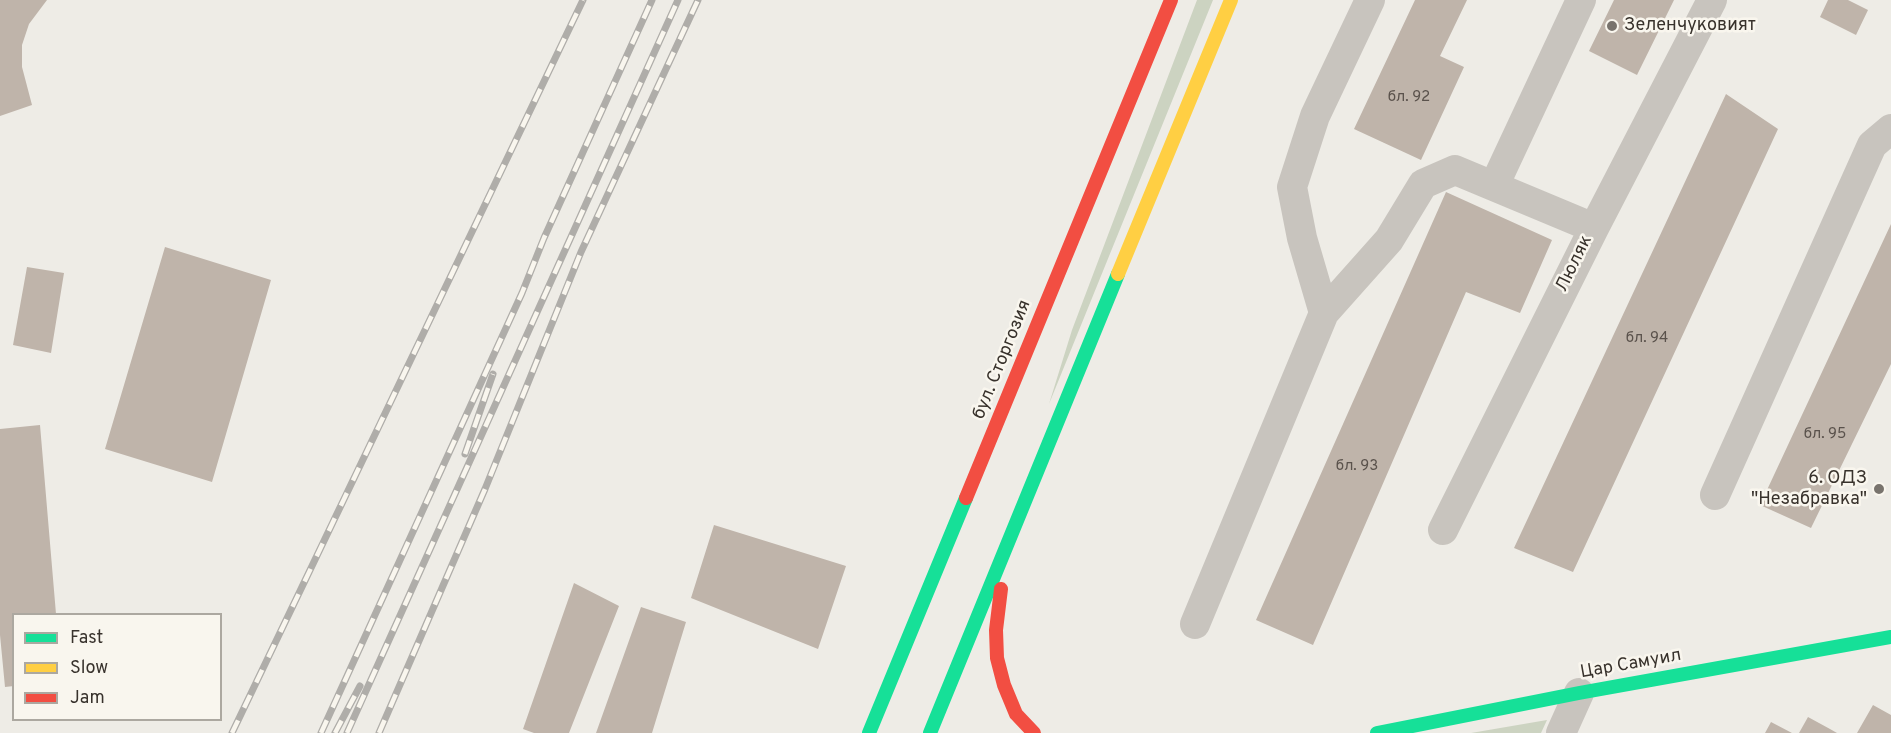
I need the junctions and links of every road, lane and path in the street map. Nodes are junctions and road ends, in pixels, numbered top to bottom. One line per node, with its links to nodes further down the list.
1 (1171, 0): 16 (main road, бул. Сторгозия)
2 (1231, 0): 11 (main road)
3 (1370, 0): 9 (street)
4 (1581, 0): 7 (street)
5 (1712, 0): 8 (street, Люляк)
6 (1891, 129): 10 (street)
7 (1494, 186): 8 (street); 9 (street)
8 (1594, 228): 12 (street, Люляк)
9 (1324, 313): 13 (street)
10 (1715, 495)
11 (1024, 504): 17 (main road); 18 (main road)
12 (1443, 530)
13 (1195, 624)
14 (1891, 637): 15 (main road, Цар Самуил)
15 (1579, 693): 19 (main road, Цар Самуил); 20 (street)
16 (869, 733)
17 (930, 733)
18 (1034, 733)
19 (1377, 733)
20 (1561, 733)

